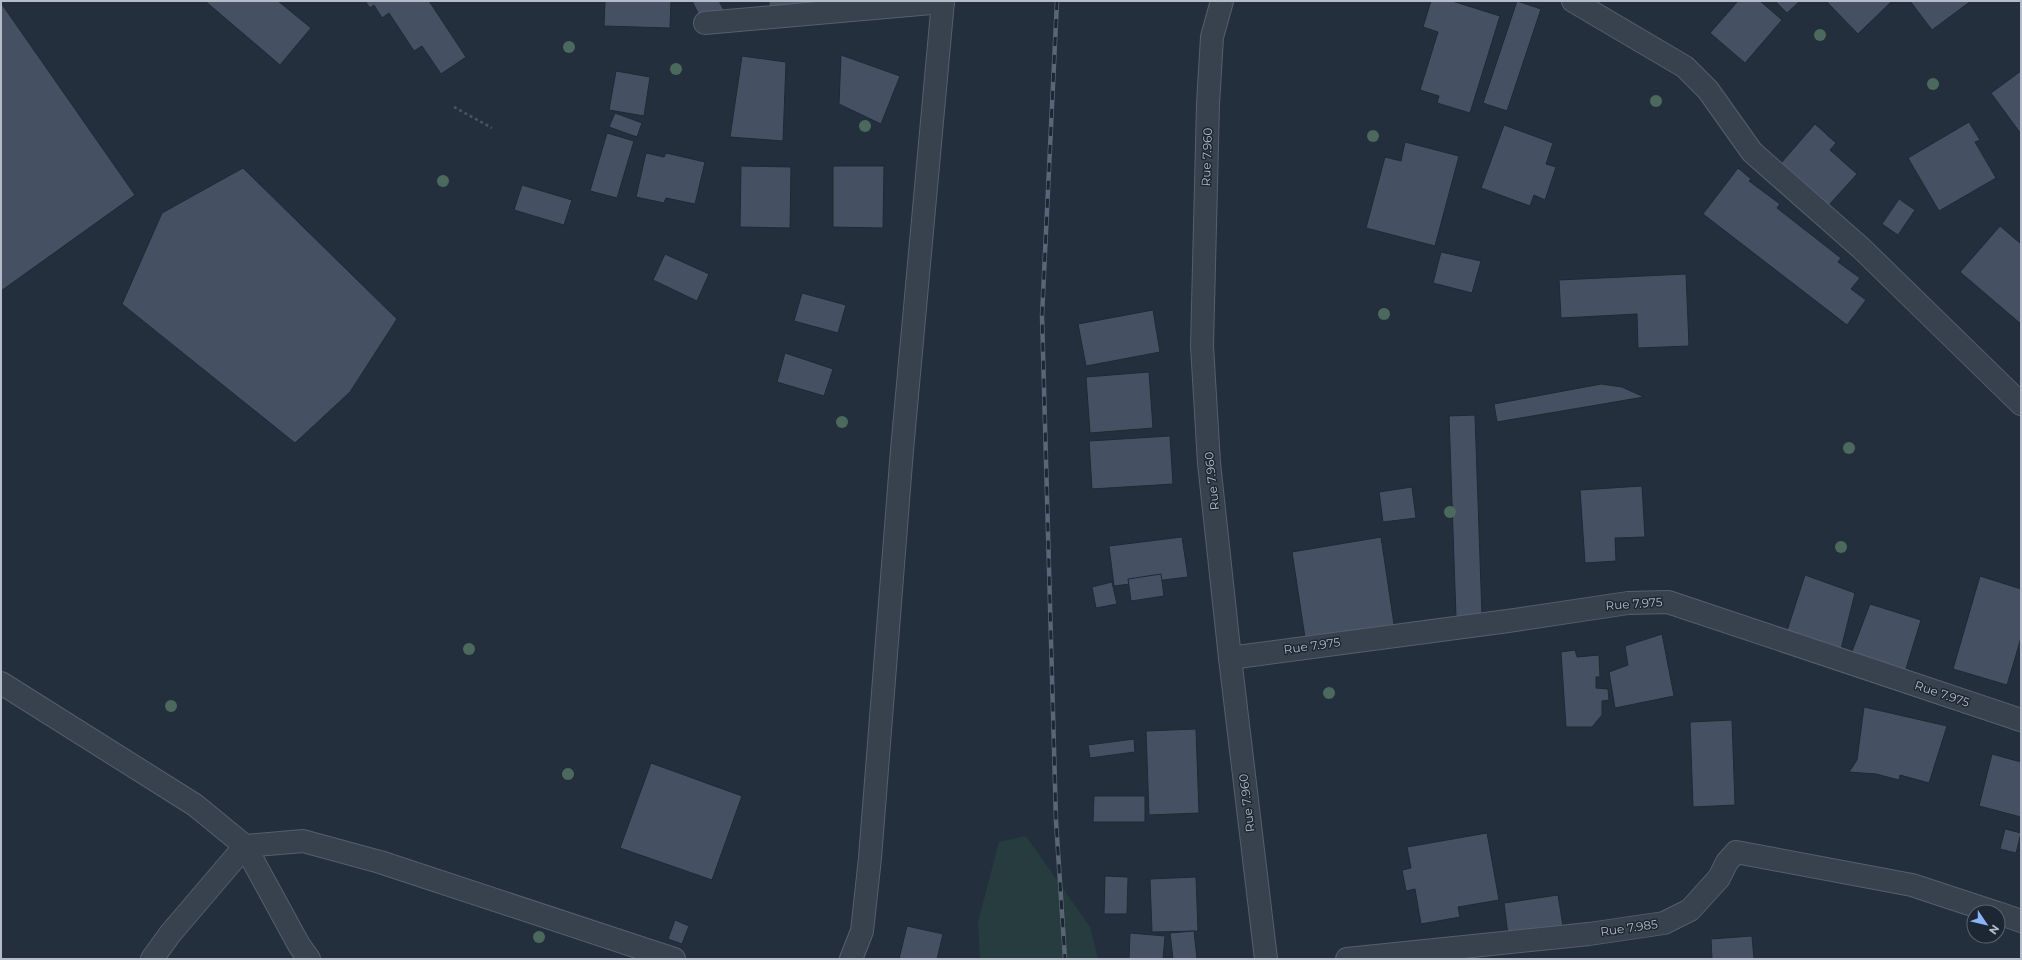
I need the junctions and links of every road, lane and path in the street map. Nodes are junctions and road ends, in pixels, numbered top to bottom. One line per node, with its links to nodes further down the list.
1 (943, 1): 4 (street); 18 (street)
2 (1222, 1): 8 (street, Rue 7.960)
3 (1573, 1): 7 (street)
4 (705, 23)
5 (454, 107): 6 (path)
6 (492, 128)
7 (2021, 404)
8 (1230, 658): 10 (street, Rue 7.975); 19 (street, Rue 7.960)
9 (1, 683): 11 (street)
10 (2021, 720)
11 (245, 846): 15 (street); 16 (street); 17 (street)
12 (1970, 904): 20 (street, Rue 7.985)
13 (2006, 916): 14 (street)
14 (2021, 921)
15 (152, 959)
16 (309, 959)
17 (674, 959)
18 (851, 959)
19 (1266, 959)
20 (1346, 959)

